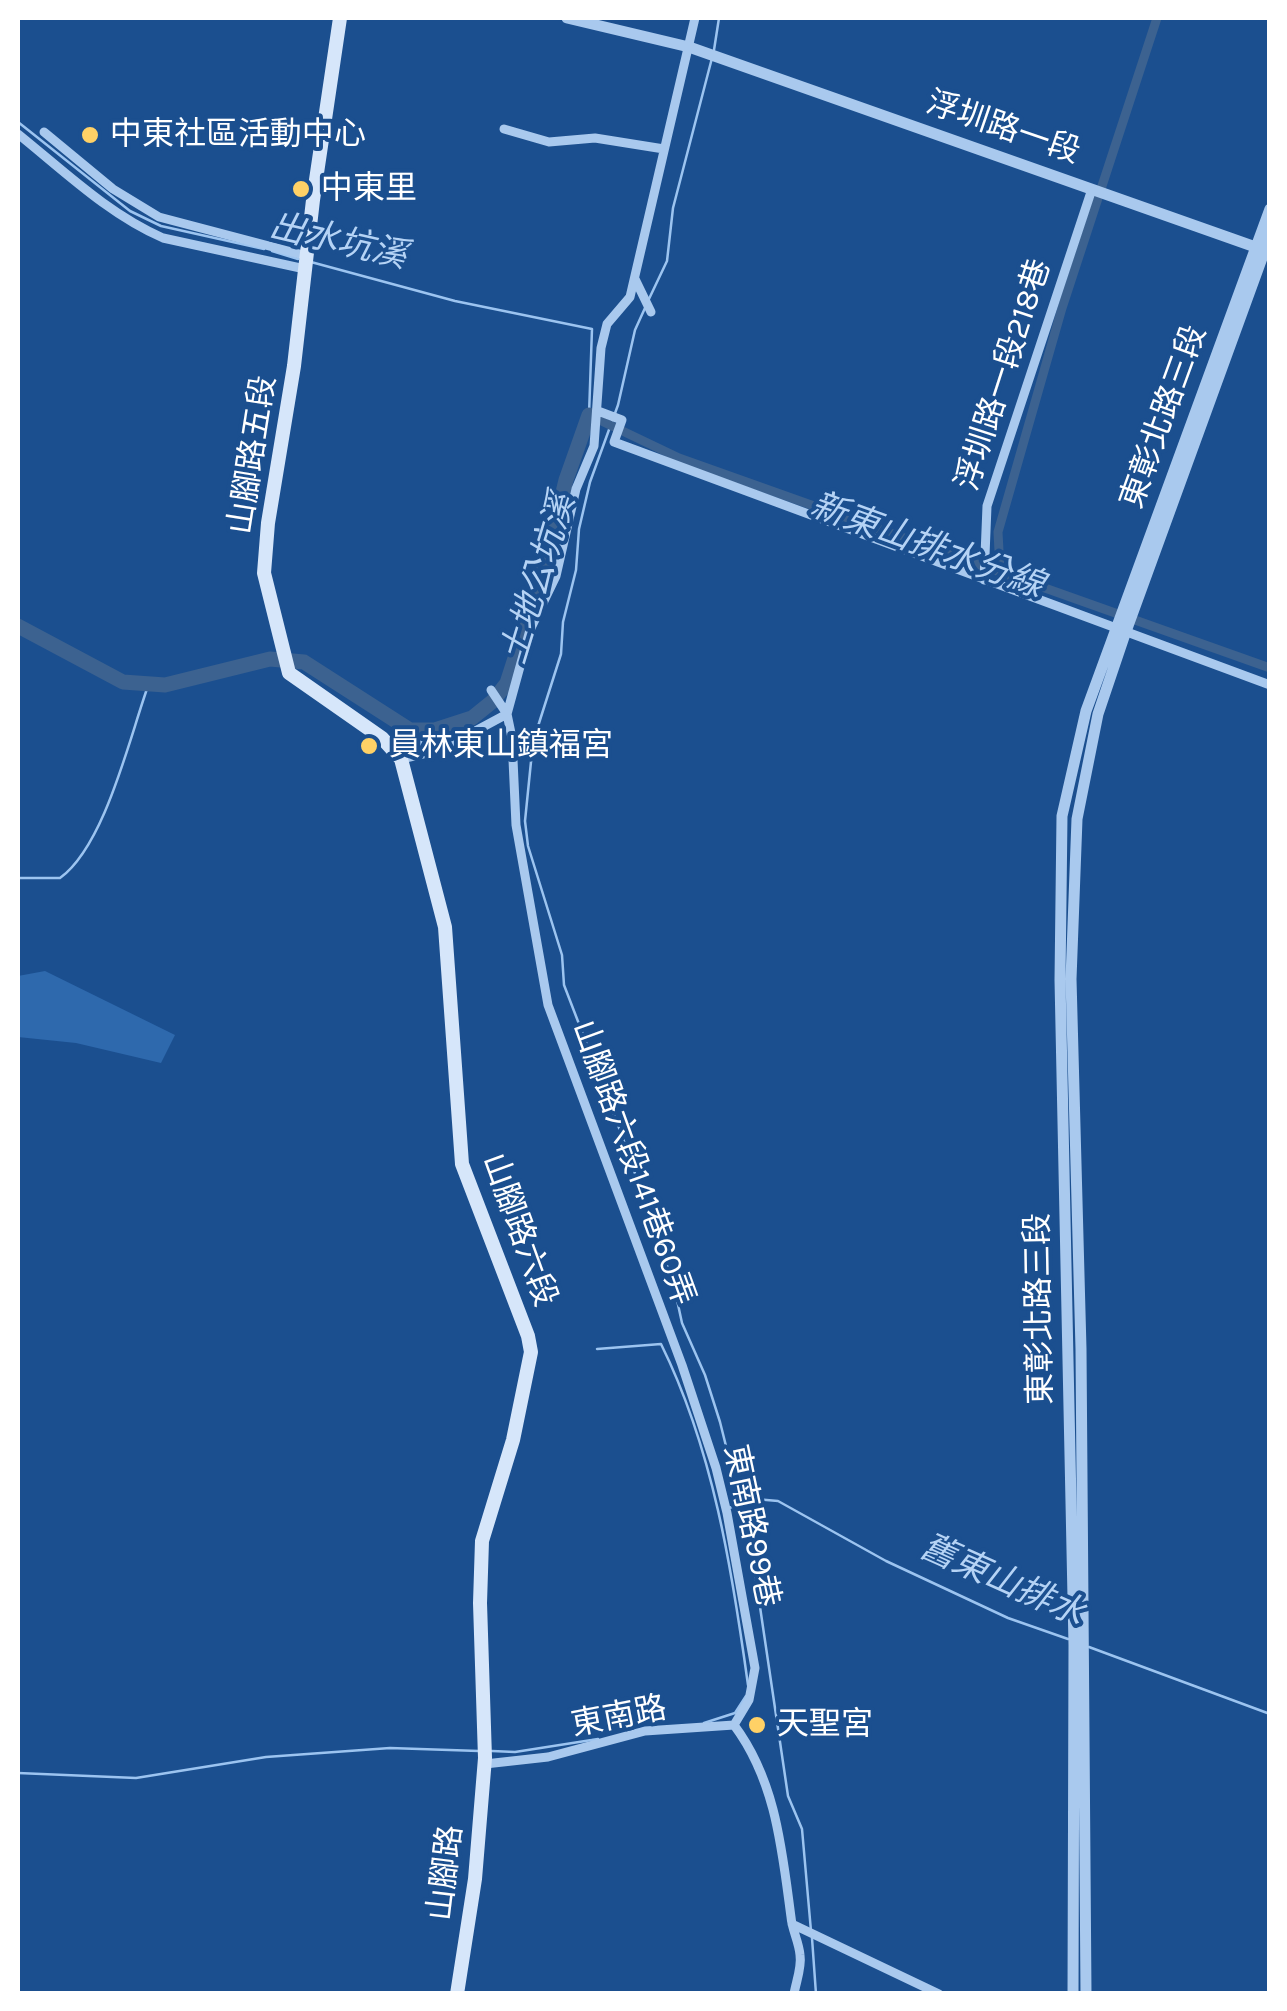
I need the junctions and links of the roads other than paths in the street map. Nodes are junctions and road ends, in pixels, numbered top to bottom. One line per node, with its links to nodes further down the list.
1 (340, 18): 13 (main road, 山腳路五段)
2 (567, 18): 4 (street, 浮圳路一段)
3 (695, 18): 4 (street)
4 (689, 47): 8 (street); 9 (street, 浮圳路一段)
5 (504, 130): 8 (street)
6 (44, 132): 13 (street)
7 (18, 134): 13 (street)
8 (664, 149): 14 (street)
9 (1099, 191): 12 (street, 浮圳路一段); 17 (street, 浮圳路一段218巷)
10 (1270, 208): 12 (street)
11 (1270, 236): 12 (street)
12 (1263, 249): 18 (street, 東彰北路三段)
13 (306, 262): 22 (main road, 山腳路五段)
14 (634, 279): 15 (street); 16 (street)
15 (650, 312)
16 (598, 411): 17 (street); 21 (street)
17 (984, 580): 18 (street)
18 (1120, 632): 19 (street); 30 (street, 東彰北路三段); 31 (street, 東彰北路三段)
19 (1270, 686)
20 (491, 690): 21 (street)
21 (507, 714): 22 (street); 23 (street, 山腳路六段141巷60弄)
22 (397, 753): 25 (main road, 山腳路六段)
23 (670, 1339): 24 (street, 東南路99巷)
24 (734, 1725): 25 (street, 東南路); 26 (street)
25 (485, 1761): 27 (main road, 山腳路)
26 (791, 1924): 28 (street); 29 (street)
27 (457, 1994)
28 (794, 1994)
29 (939, 1994)
30 (1073, 1994)
31 (1086, 1994)

